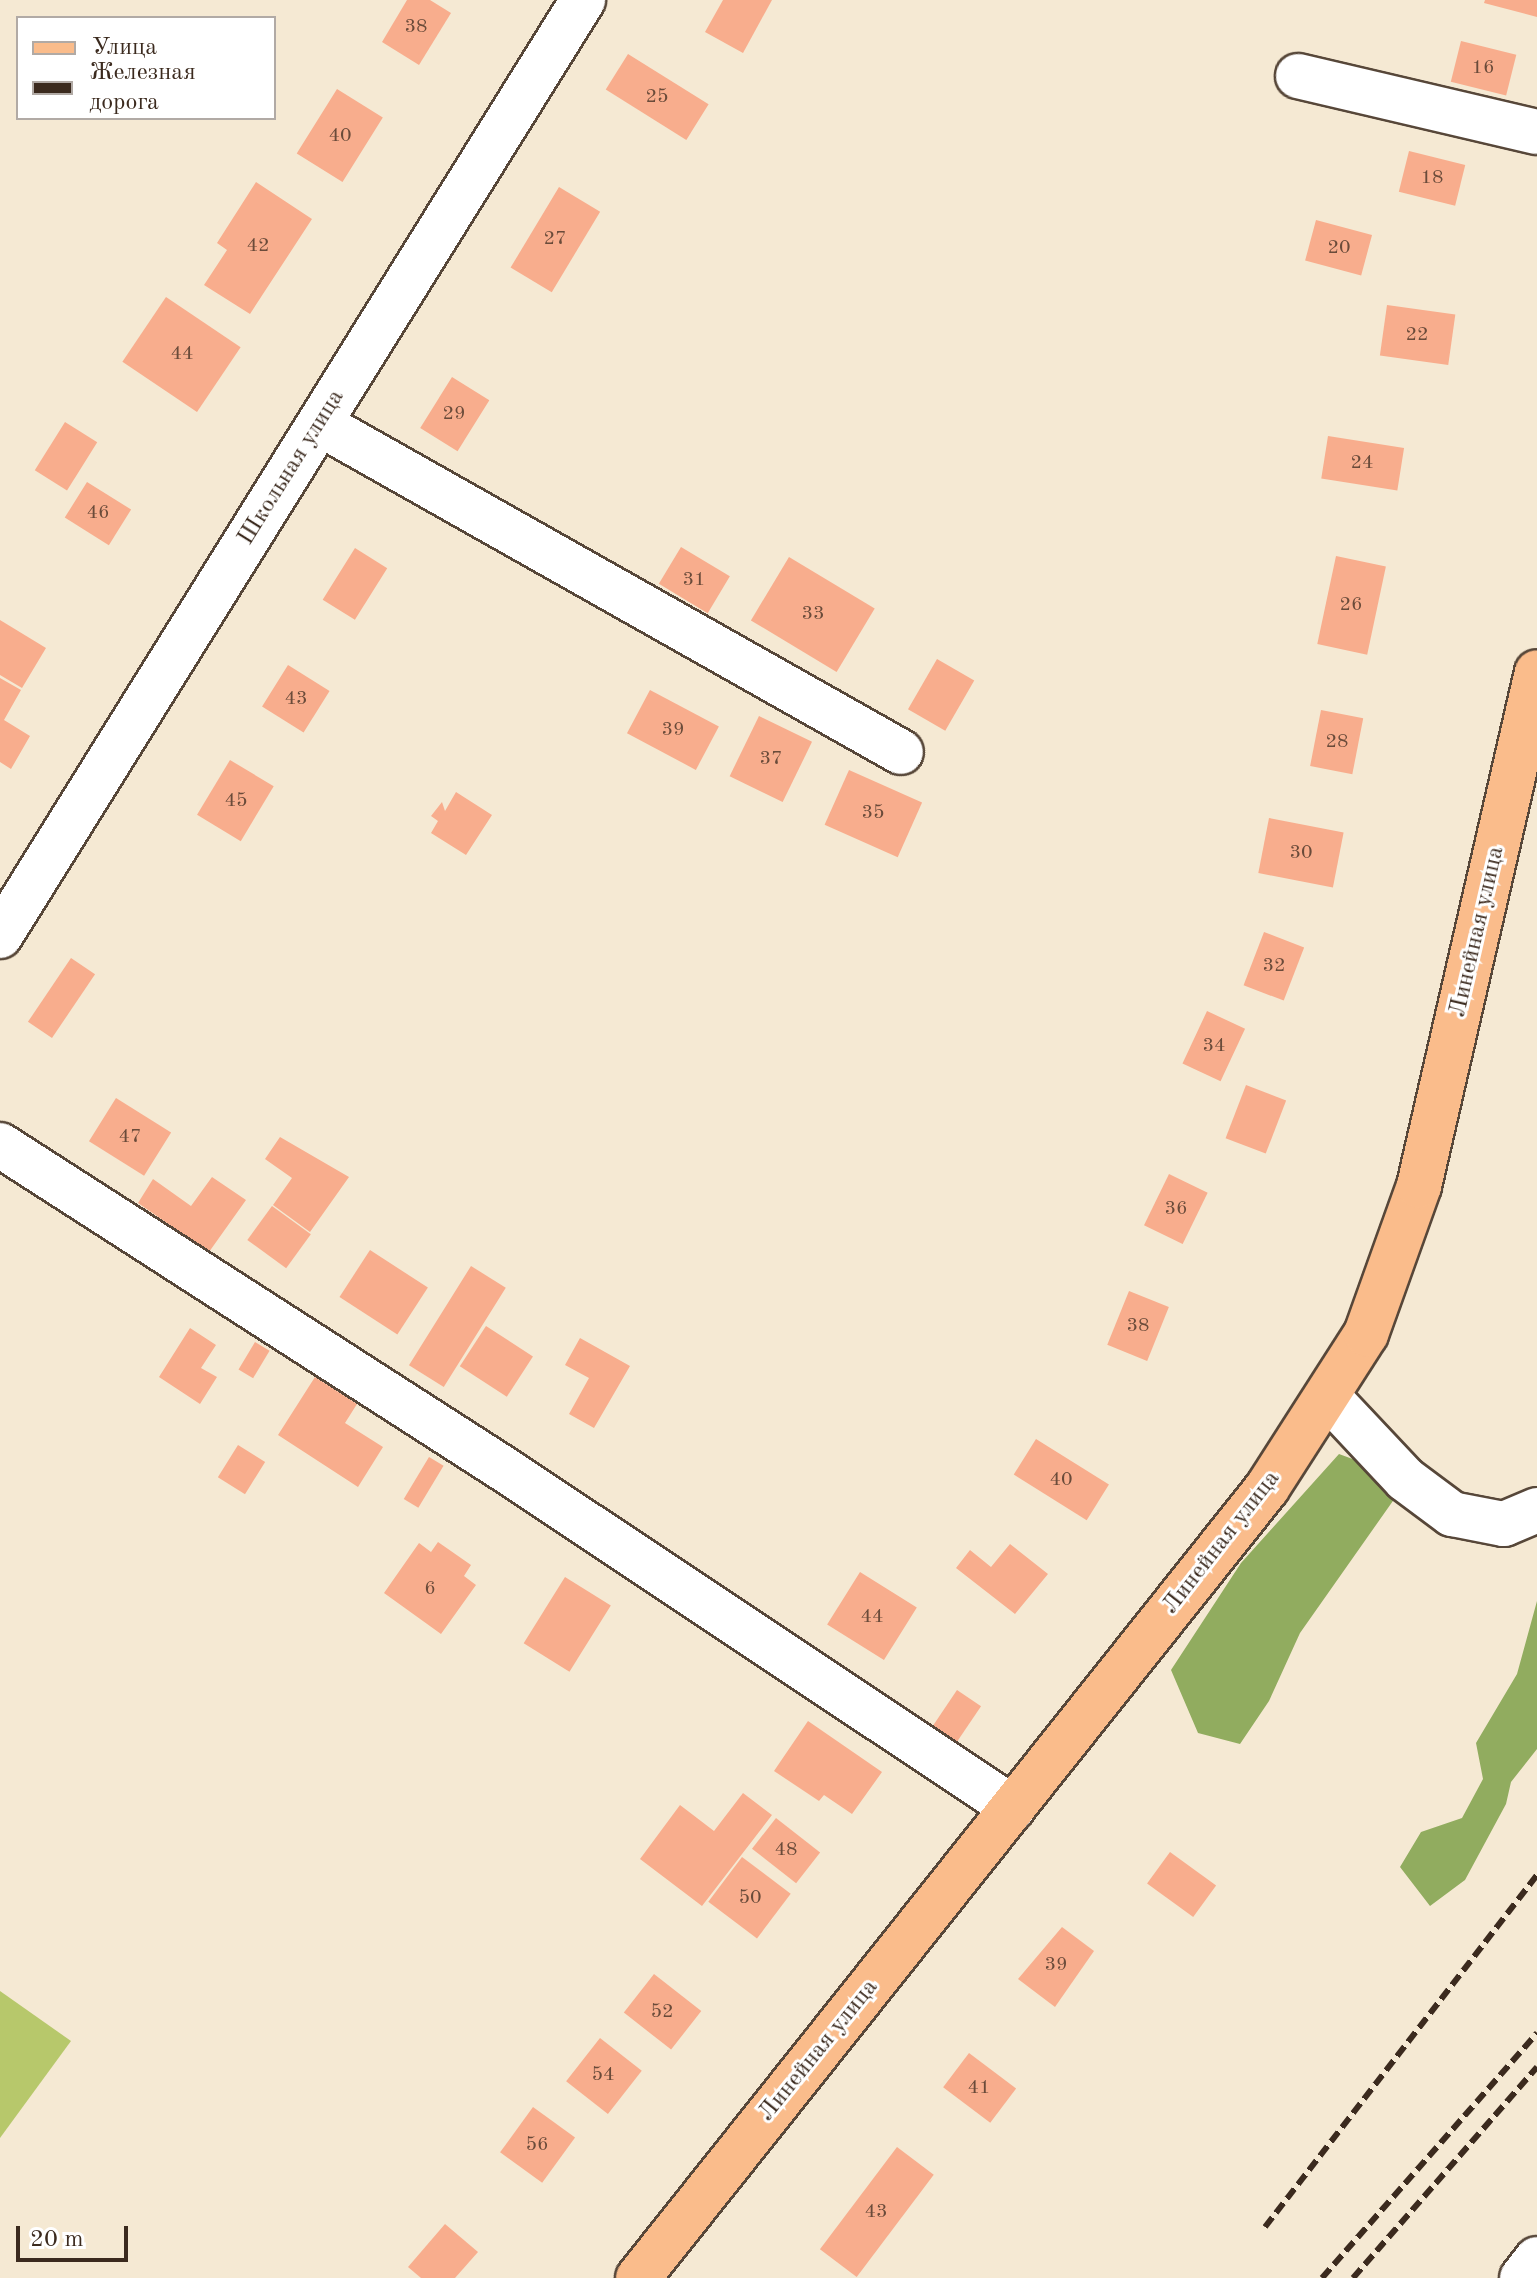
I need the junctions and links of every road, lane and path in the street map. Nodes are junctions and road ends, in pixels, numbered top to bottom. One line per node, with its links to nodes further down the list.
1 (583, 0): 4 (street, Школьная улица)
2 (1298, 76): 3 (street)
3 (1537, 132)
4 (320, 424): 6 (street); 7 (street, Школьная улица)
5 (1537, 672): 9 (main road, Линейная улица)
6 (901, 752)
7 (0, 936)
8 (0, 1145): 11 (street)
9 (1329, 1398): 10 (street); 11 (main road, Линейная улица)
10 (1537, 1510)
11 (1013, 1808): 13 (main road, Линейная улица)
12 (1537, 2259): 14 (street)
13 (638, 2278)
14 (1522, 2278)

